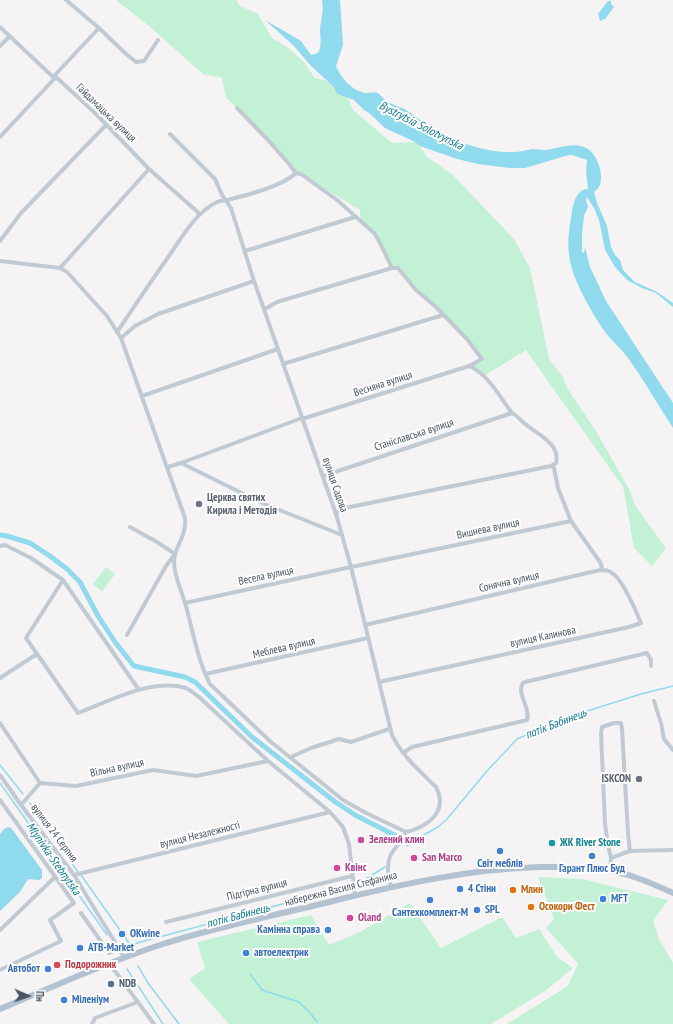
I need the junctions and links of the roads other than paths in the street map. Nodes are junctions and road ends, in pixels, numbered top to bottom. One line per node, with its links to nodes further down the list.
1 (66, 0): 3 (street)
2 (0, 27): 4 (street, Гайдамацька вулиця)
3 (99, 28): 5 (street); 7 (street)
4 (10, 36): 6 (street); 7 (street, Гайдамацька вулиця)
5 (158, 40)
6 (0, 46)
7 (55, 77): 9 (street, Гайдамацька вулиця); 11 (street)
8 (237, 108): 13 (street)
9 (106, 124): 12 (street, Гайдамацька вулиця); 17 (street)
10 (170, 134): 14 (street, вулиця Садова)
11 (0, 137)
12 (149, 169): 15 (street, Гайдамацька вулиця); 20 (street)
13 (296, 173): 14 (street); 16 (street)
14 (226, 200): 15 (street); 18 (street, вулиця Садова)
15 (200, 214): 25 (street)
16 (355, 217): 18 (street); 21 (street)
17 (0, 241)
18 (245, 251): 22 (street, вулиця Садова)
19 (0, 261): 20 (street)
20 (60, 268): 25 (street)
21 (392, 268): 23 (street); 24 (street)
22 (254, 281): 23 (street, вулиця Садова); 26 (street)
23 (265, 309): 27 (street, вулиця Садова)
24 (443, 315): 28 (street); 29 (street)
25 (118, 332): 26 (street)
26 (121, 338): 30 (street)
27 (278, 350): 28 (street, вулиця Садова); 30 (street)
28 (283, 364): 32 (street, вулиця Садова)
29 (470, 366): 31 (street); 32 (street, Весняна вулиця)
30 (142, 396): 35 (street)
31 (512, 412): 34 (street); 36 (street, Станіславська вулиця)
32 (302, 419): 33 (street, Весняна вулиця); 36 (street, вулиця Садова)
33 (181, 463): 35 (street, Весняна вулиця); 40 (street)
34 (551, 466): 37 (street); 38 (street)
35 (168, 467): 42 (street)
36 (323, 476): 37 (street, вулиця Садова)
37 (336, 514): 40 (street, вулиця Садова)
38 (571, 521): 43 (street, Вишнева вулиця); 44 (street)
39 (130, 527): 42 (street)
40 (342, 535): 43 (street, вулиця Садова)
41 (0, 546): 45 (street)
42 (175, 554): 46 (street); 48 (street)
43 (351, 567): 46 (street, Весела вулиця); 47 (street, вулиця Садова)
44 (600, 570): 47 (street, Сонячна вулиця); 54 (street, вулиця Калинова)
45 (64, 580): 50 (street); 55 (street)
46 (185, 603): 52 (street)
47 (365, 625): 49 (street, вулиця Садова)
48 (127, 634)
49 (368, 638): 52 (street, Меблева вулиця); 54 (street, вулиця Садова)
50 (37, 654): 53 (street); 55 (street)
51 (652, 666): 60 (street)
52 (205, 674): 61 (street)
53 (0, 678)
54 (379, 682): 58 (street, вулиця Садова)
55 (139, 690): 62 (street)
56 (654, 701): 59 (street)
57 (0, 723): 64 (street)
58 (390, 729): 60 (street, вулиця Садова); 61 (street)
59 (673, 750)
60 (403, 753): 68 (street, вулиця Садова)
61 (291, 757): 68 (street)
62 (268, 761): 64 (street, Вільна вулиця); 67 (street)
63 (0, 775): 66 (street)
64 (40, 783): 66 (street, вулиця 24 Серпня)
65 (0, 800): 77 (street)
66 (22, 805): 75 (street, вулиця 24 Серпня)
67 (330, 812): 75 (street, вулиця Незалежності); 76 (street)
68 (405, 834): 78 (street)
69 (673, 846): 70 (street)
70 (668, 850): 71 (street); 72 (street)
71 (673, 850)
72 (630, 851): 73 (street); 73 (street)
73 (611, 858): 74 (street)
74 (610, 871): 78 (main road, набережна Василя Стефаника); 79 (main road, набережна Василя Стефаника)
75 (74, 875): 84 (street, вулиця 24 Серпня)
76 (352, 876): 80 (street); 82 (street, Підгірна вулиця)
77 (56, 877): 83 (street); 87 (street)
78 (392, 886): 80 (main road, набережна Василя Стефаника)
79 (673, 892)
80 (355, 896): 85 (main road, набережна Василя Стефаника)
81 (81, 913): 84 (street)
82 (166, 922)
83 (0, 930)
84 (119, 949): 85 (street, вулиця 24 Серпня)
85 (124, 958): 89 (main road, набережна Василя Стефаника)
86 (112, 967): 88 (street)
87 (0, 970)
88 (138, 1002): 90 (street); 91 (street)
89 (0, 1009)
90 (92, 1024)
91 (154, 1024)

